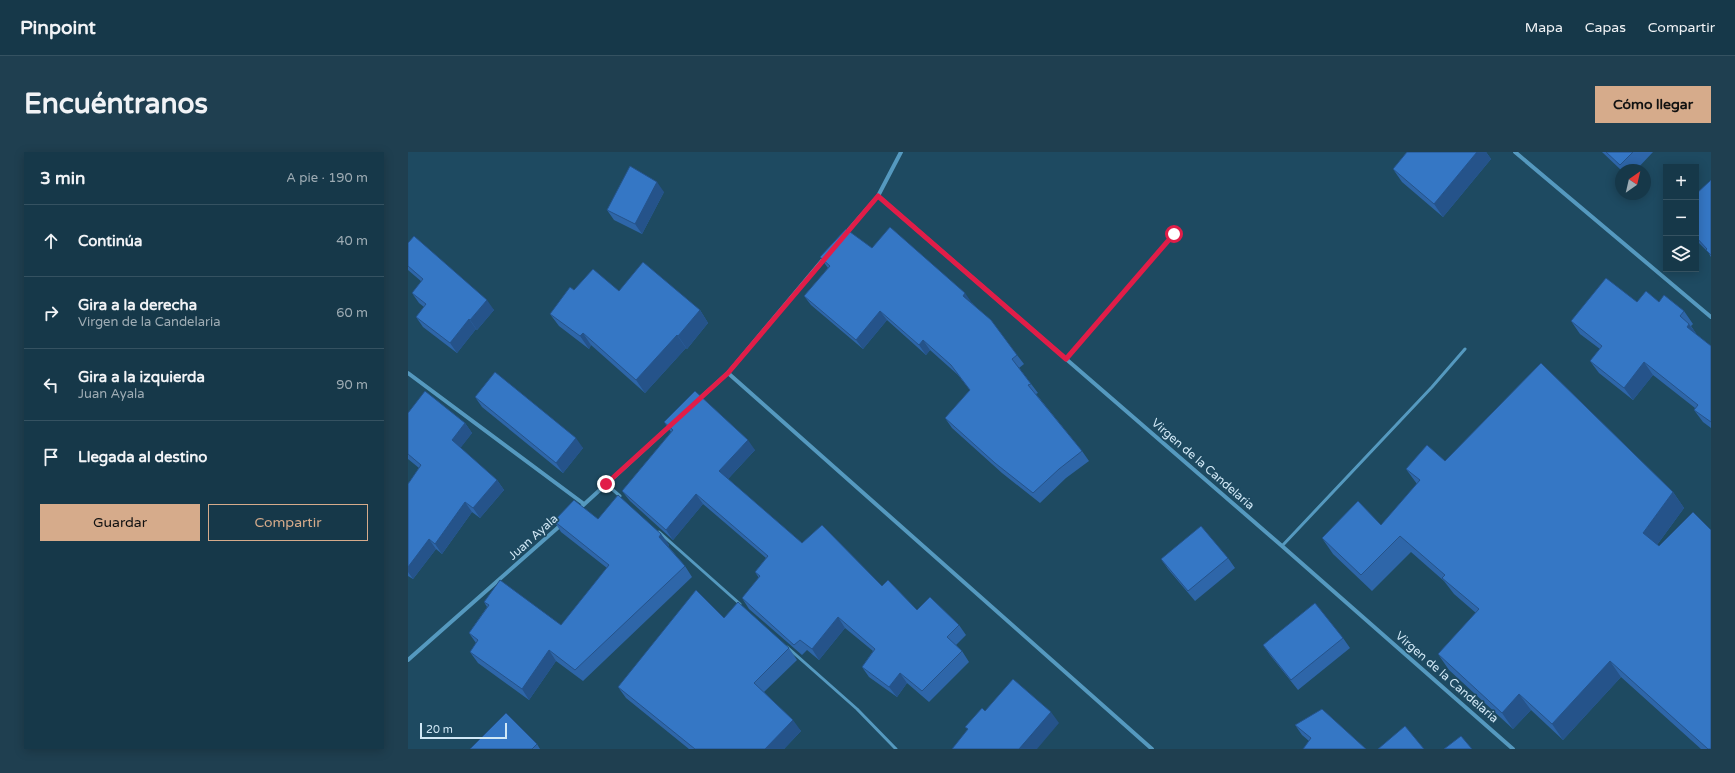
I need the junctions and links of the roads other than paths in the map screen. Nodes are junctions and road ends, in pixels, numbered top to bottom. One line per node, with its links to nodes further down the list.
1 (901, 152): 3 (street)
2 (1515, 152): 7 (street)
3 (878, 196): 5 (street); 9 (street, Virgen de la Candelaria)
4 (1174, 234): 9 (lane)
5 (843, 236)
6 (828, 253): 11 (street)
7 (1711, 317)
8 (1465, 349): 20 (lane)
9 (1066, 359): 20 (street, Virgen de la Candelaria)
10 (408, 373): 16 (street)
11 (728, 373): 12 (street); 25 (street)
12 (693, 404)
13 (676, 420): 14 (street, Juan Ayala)
14 (606, 484): 15 (lane); 16 (street, Juan Ayala)
15 (624, 500)
16 (584, 504): 17 (street, Juan Ayala)
17 (573, 514)
18 (568, 519): 23 (street, Juan Ayala)
19 (658, 531): 21 (lane)
20 (1282, 546): 26 (street, Virgen de la Candelaria)
21 (746, 610)
22 (781, 641): 24 (lane)
23 (408, 660)
24 (896, 749)
25 (1152, 749)
26 (1513, 749)

